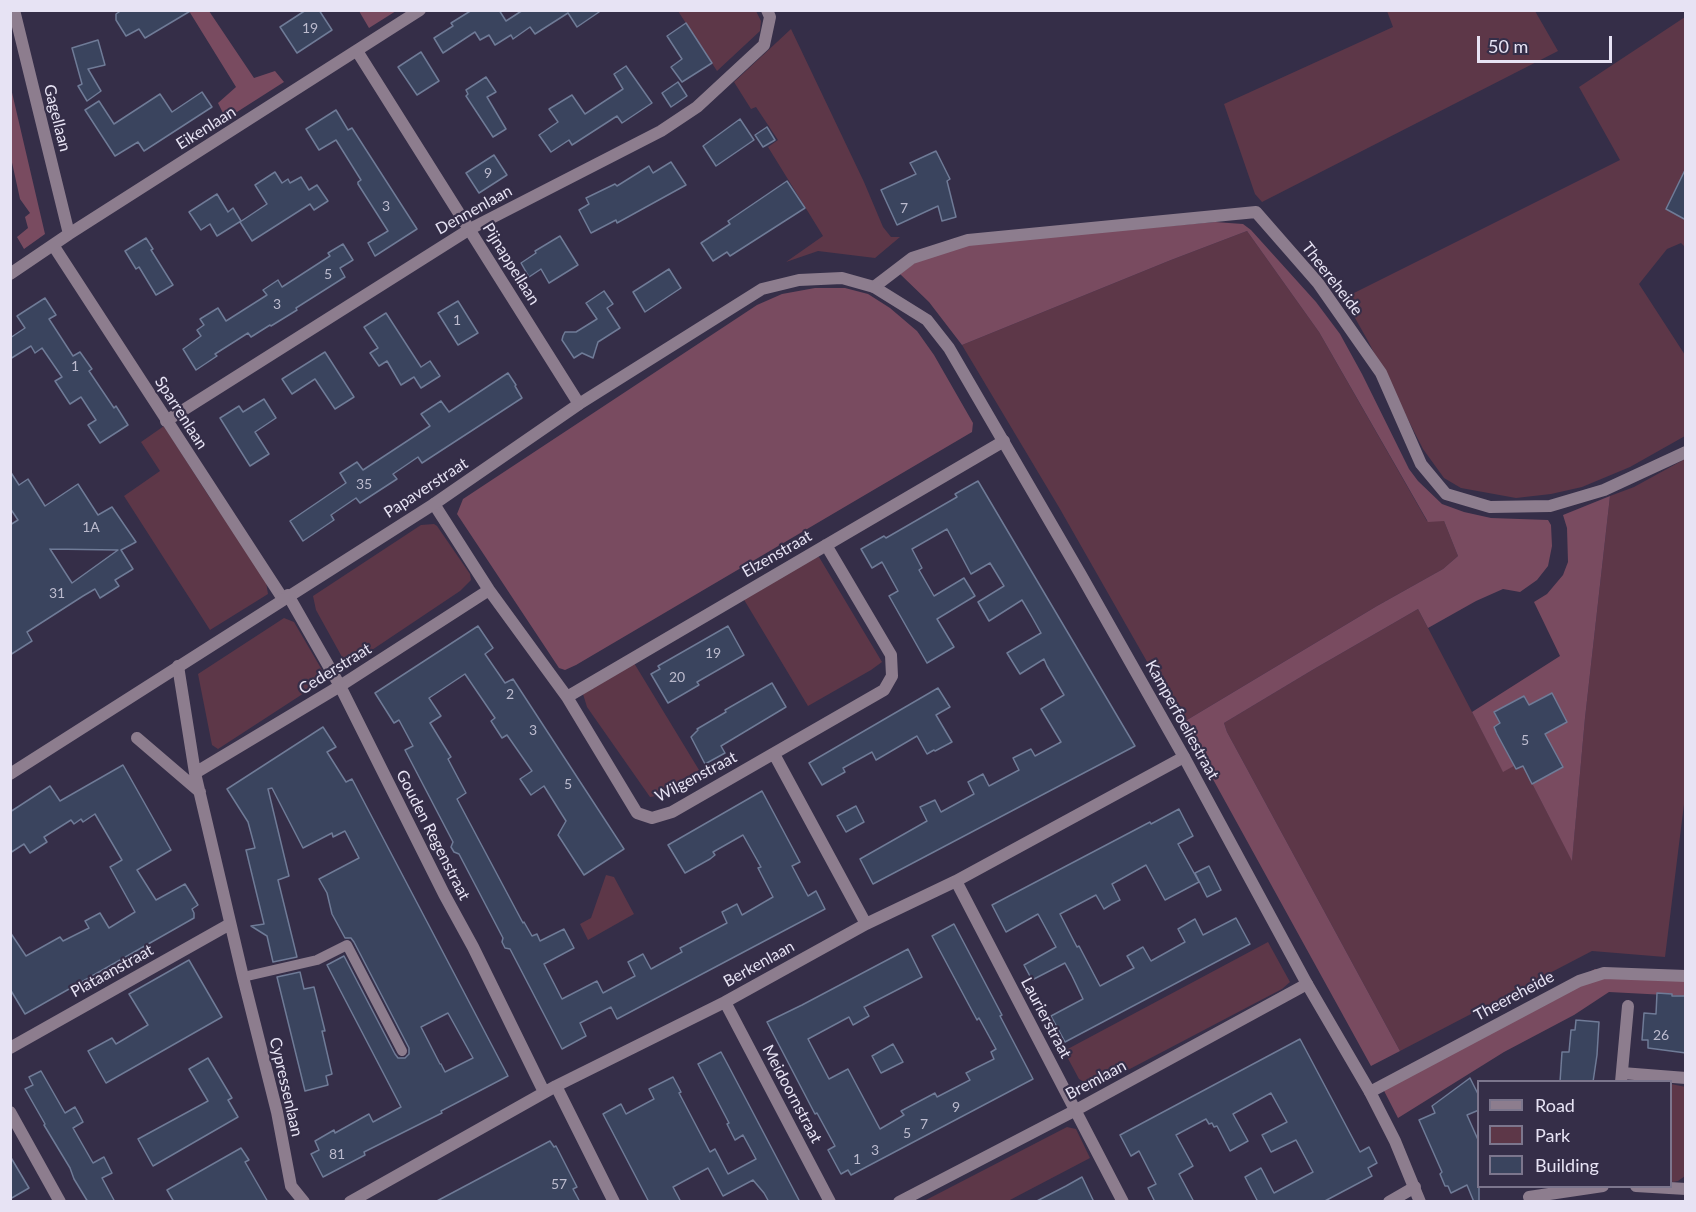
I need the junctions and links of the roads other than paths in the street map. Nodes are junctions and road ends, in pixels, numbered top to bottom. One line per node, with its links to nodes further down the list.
1 (14, 10): 6 (street, Gagellaan)
2 (420, 10): 4 (street, Eikenlaan)
3 (767, 10): 5 (street, Dennenlaan)
4 (357, 51): 5 (street, Pijnappellaan); 6 (street, Eikenlaan)
5 (470, 229): 10 (street, Pijnappellaan); 11 (street, Dennenlaan)
6 (69, 234): 7 (street, Eikenlaan)
7 (53, 246): 8 (street, Eikenlaan); 11 (street, Sparrenlaan)
8 (10, 274)
9 (874, 287): 10 (street, Papaverstraat); 12 (street, Kamperfoeliestraat); 13 (street, Theereheide)
10 (579, 404): 14 (street, Papaverstraat)
11 (166, 421): 17 (street, Sparrenlaan)
12 (1004, 441): 15 (street, Elzenstraat); 23 (street, Kamperfoeliestraat)
13 (1686, 452)
14 (434, 504): 16 (street, Wilgenstraat); 17 (street, Papaverstraat)
15 (826, 545): 20 (street, Elzenstraat); 22 (street, Wilgenstraat)
16 (489, 590): 19 (street, Cederstraat); 20 (street, Wilgenstraat)
17 (285, 597): 18 (street, Papaverstraat); 19 (street, Gouden Regenstraat)
18 (178, 666): 24 (street, Cypressenlaan); 25 (street, Papaverstraat)
19 (340, 686): 24 (street, Cederstraat); 40 (street, Gouden Regenstraat)
20 (567, 697): 22 (street, Wilgenstraat)
21 (138, 738): 26 (street)
22 (774, 754): 29 (street)
23 (1184, 757): 27 (street, Berkenlaan); 32 (street, Kamperfoeliestraat)
24 (195, 773): 26 (street, Cypressenlaan)
25 (10, 774)
26 (200, 792): 28 (street, Cypressenlaan)
27 (956, 881): 29 (street, Berkenlaan); 42 (street, Laurierstraat)
28 (230, 924): 31 (street, Cypressenlaan); 35 (street, Plataanstraat)
29 (866, 924): 33 (street, Berkenlaan)
30 (1686, 976): 41 (street, Theereheide)
31 (243, 977): 36 (lane); 50 (street, Cypressenlaan)
32 (1307, 984): 41 (street, Kamperfoeliestraat); 42 (street, Bremlaan)
33 (725, 1002): 39 (street, Berkenlaan); 53 (street, Meidoornstraat)
34 (1628, 1006): 37 (street)
35 (10, 1048)
36 (402, 1051)
37 (1621, 1077): 38 (street)
38 (1686, 1078)
39 (556, 1086): 40 (street, Berkenlaan); 52 (street)
40 (544, 1092): 51 (street, Berkenlaan)
41 (1370, 1092): 44 (street, Kamperfoeliestraat)
42 (1076, 1110): 54 (street, Bremlaan); 55 (street, Laurierstraat)
43 (10, 1112): 49 (street)
44 (1415, 1188): 56 (street); 57 (street, Kamperfoeliestraat)
45 (1589, 1188): 48 (street)
46 (1669, 1188): 47 (street)
47 (1686, 1189)
48 (1528, 1197)
49 (60, 1202)
50 (304, 1202)
51 (350, 1202)
52 (614, 1202)
53 (830, 1202)
54 (899, 1202)
55 (1123, 1202)
56 (1389, 1202)
57 (1420, 1202)

